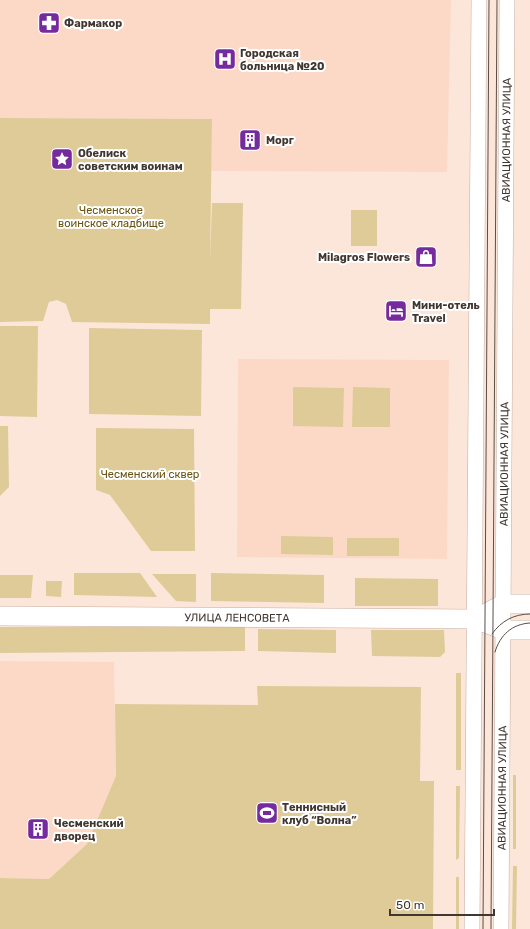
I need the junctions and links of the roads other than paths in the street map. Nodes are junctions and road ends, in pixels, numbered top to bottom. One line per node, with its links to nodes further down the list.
1 (479, 0): 6 (street)
2 (507, 0): 3 (street, АВИАЦИОННАЯ УЛИЦА)
3 (503, 604): 4 (street, УЛИЦА ЛЕНСОВЕТА); 6 (street, УЛИЦА ЛЕНСОВЕТА); 7 (street, АВИАЦИОННАЯ УЛИЦА)
4 (530, 604)
5 (0, 616): 6 (street, УЛИЦА ЛЕНСОВЕТА)
6 (475, 619): 7 (street, УЛИЦА ЛЕНСОВЕТА); 9 (street)
7 (503, 630): 8 (street, УЛИЦА ЛЕНСОВЕТА); 10 (street, АВИАЦИОННАЯ УЛИЦА)
8 (530, 630)
9 (472, 929)
10 (500, 929)

